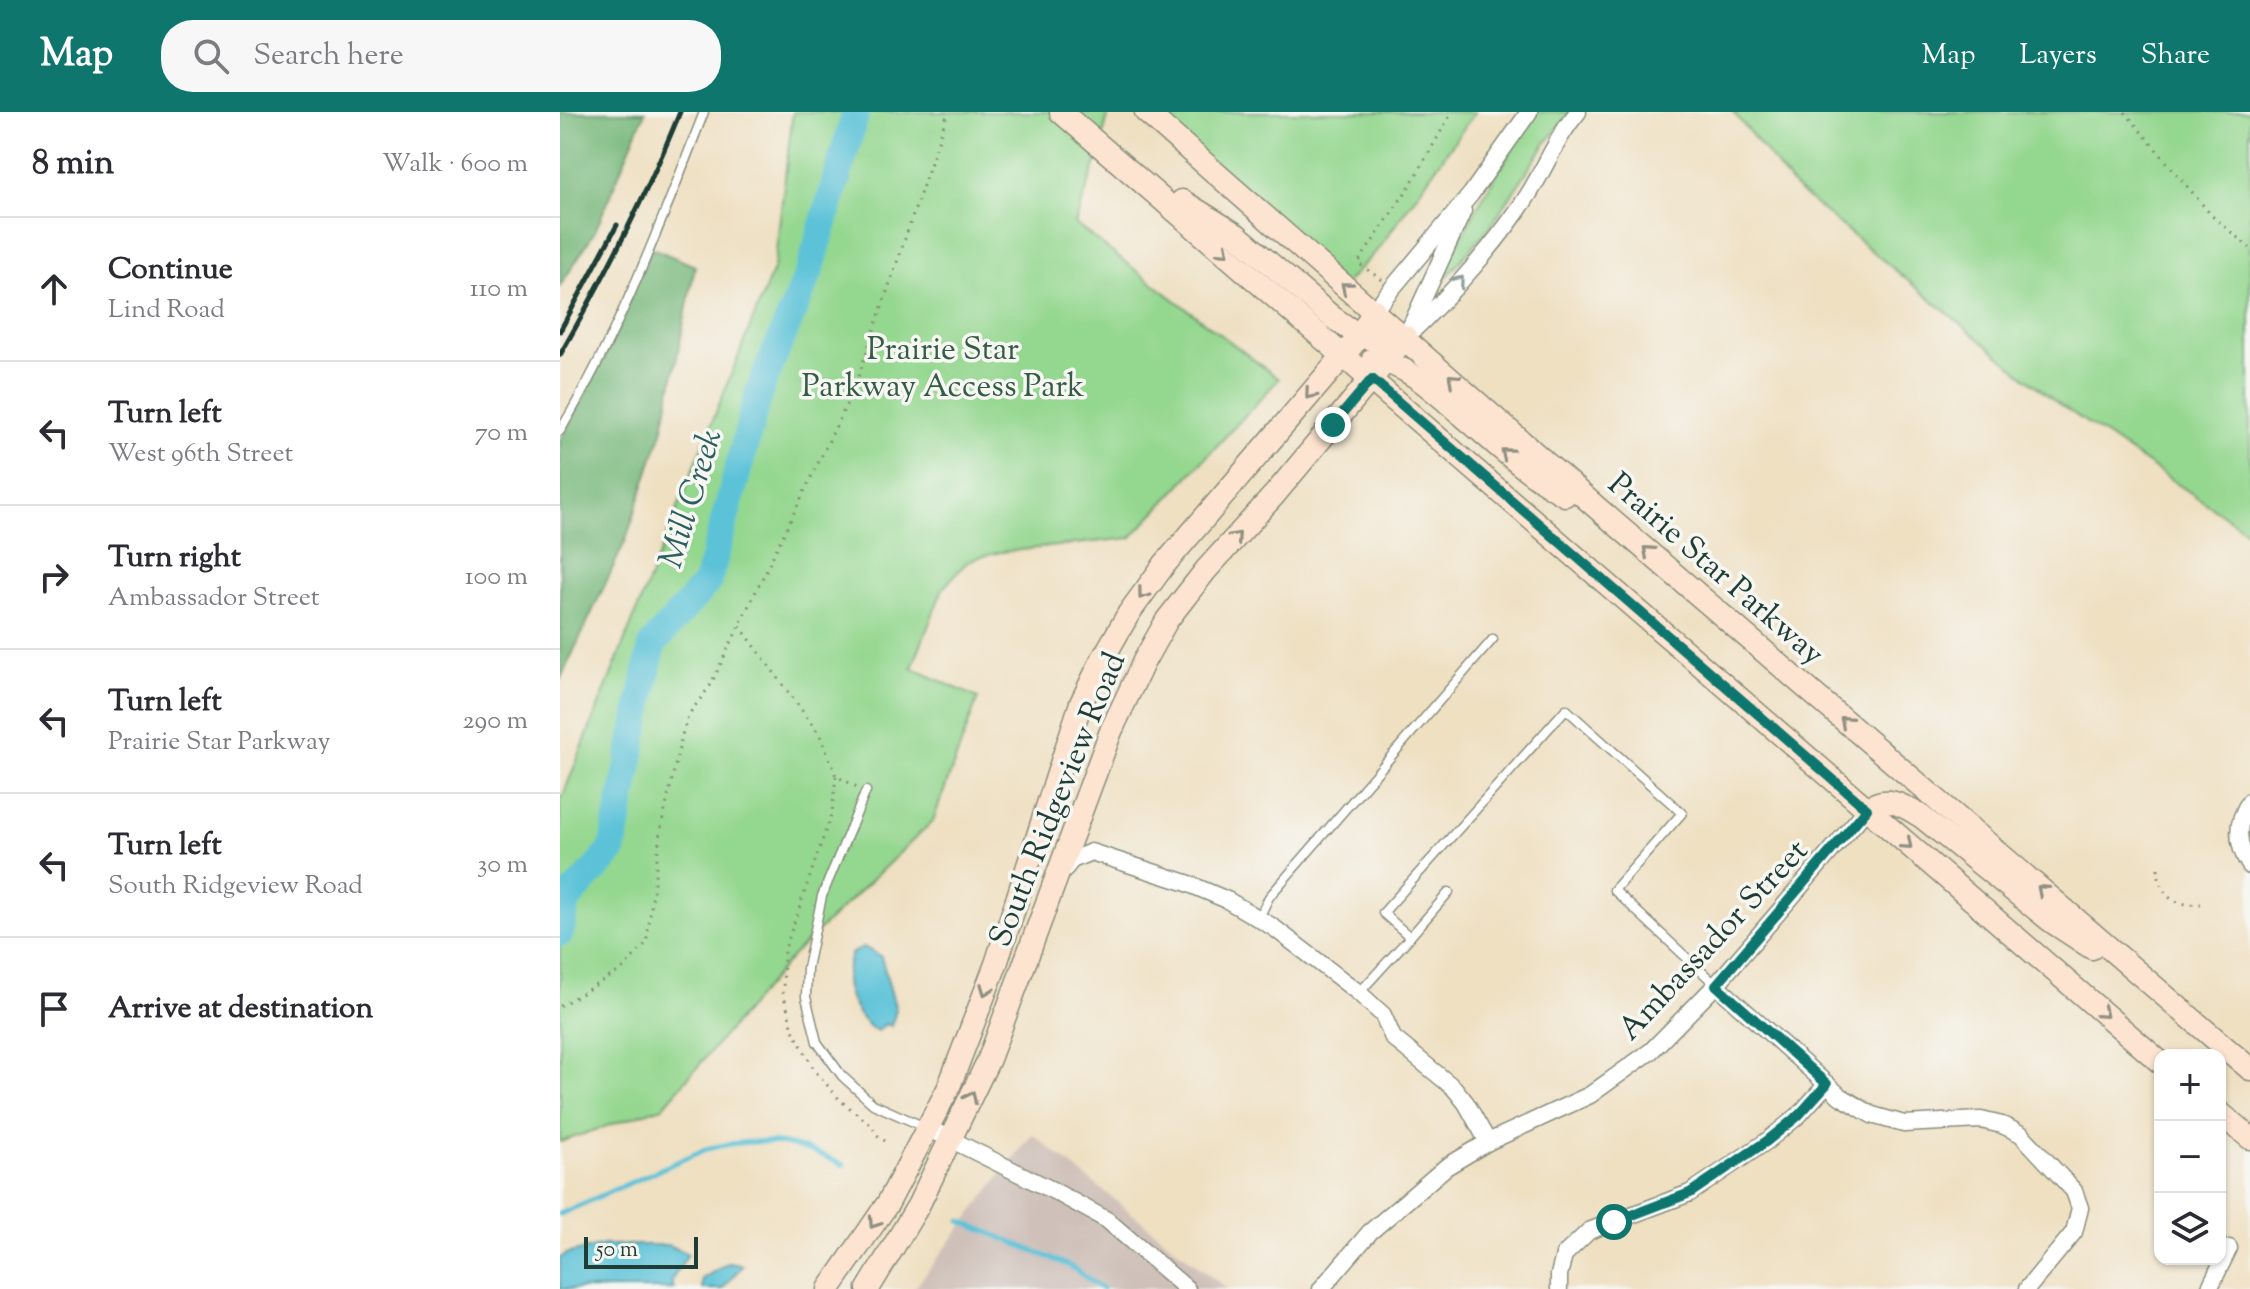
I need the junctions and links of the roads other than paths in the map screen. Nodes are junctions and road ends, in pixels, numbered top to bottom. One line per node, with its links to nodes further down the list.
1 (704, 112): 15 (lane)
2 (1061, 112): 6 (main road)
3 (1146, 112): 8 (main road, Prairie Star Parkway, one-way to 3)
4 (1529, 112): 7 (street, South Ridgeview Road)
5 (1578, 112): 10 (street, South Ridgeview Road, one-way to 5)
6 (1144, 182): 9 (main road); 11 (main road, one-way to 11)
7 (1471, 194): 8 (street, South Ridgeview Road); 10 (street)
8 (1374, 310): 9 (main road, South Ridgeview Road); 10 (main road, Prairie Star Parkway)
9 (1360, 336): 10 (main road); 11 (main road, South Ridgeview Road)
10 (1406, 337): 12 (main road, South Ridgeview Road); 16 (main road, Prairie Star Parkway, one-way to 10)
11 (1343, 354): 12 (main road); 13 (main road); 37 (main road, South Ridgeview Road, one-way to 37)
12 (1394, 365): 13 (main road, South Ridgeview Road); 14 (main road); 16 (main road, one-way to 12)
13 (1372, 379): 14 (main road); 21 (main road, South Ridgeview Road, one-way to 13)
14 (1410, 412): 20 (main road)
15 (560, 431)
16 (1596, 507): 28 (main road, Prairie Star Parkway, one-way to 16)
17 (1493, 639): 26 (lane)
18 (866, 791): 37 (lane)
19 (2250, 801): 23 (street)
20 (1867, 809): 28 (main road); 29 (street, Ambassador Street); 31 (main road, one-way to 31)
21 (1077, 822): 22 (street); 24 (main road, South Ridgeview Road)
22 (1091, 852): 24 (street); 26 (street)
23 (2250, 866)
24 (1056, 878): 38 (main road, South Ridgeview Road, one-way to 24)
25 (1449, 892): 27 (lane)
26 (1259, 918): 30 (street)
27 (1410, 937): 29 (lane); 30 (lane)
28 (2120, 957): 32 (main road, Prairie Star Parkway)
29 (1716, 985): 33 (street); 40 (street, Ambassador Street)
30 (1359, 993): 40 (street)
31 (2154, 1055)
32 (2250, 1069)
33 (1827, 1084): 42 (street); 47 (street)
34 (2226, 1105): 36 (main road)
35 (2226, 1118): 39 (main road)
36 (2250, 1122)
37 (928, 1128): 38 (street); 44 (main road, South Ridgeview Road, one-way to 44)
38 (951, 1138): 43 (street); 45 (main road, South Ridgeview Road)
39 (2250, 1138)
40 (1488, 1142): 46 (street, Ambassador Street)
41 (2229, 1248): 48 (street)
42 (1559, 1282)
43 (1182, 1288)
44 (829, 1289)
45 (868, 1289)
46 (1321, 1289)
47 (2027, 1289)
48 (2209, 1289)

